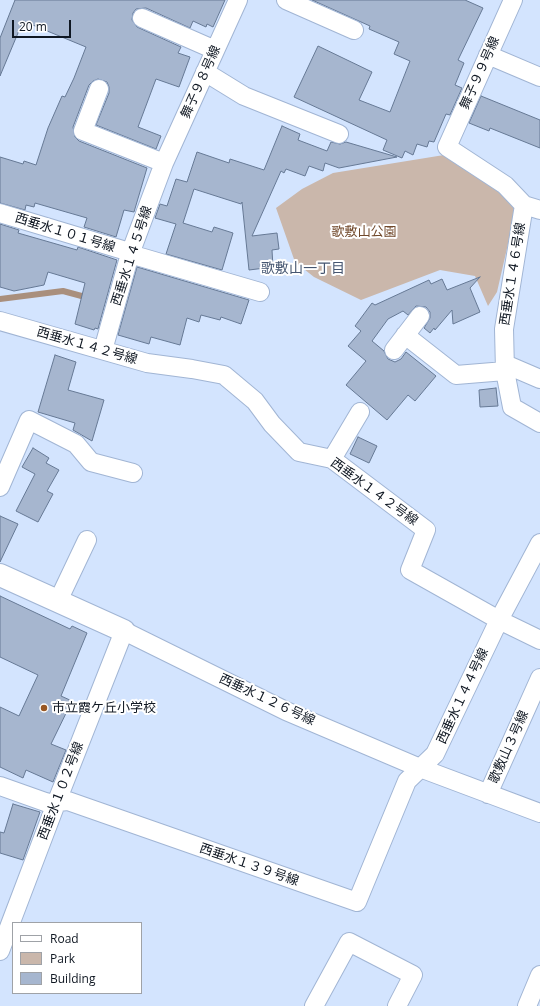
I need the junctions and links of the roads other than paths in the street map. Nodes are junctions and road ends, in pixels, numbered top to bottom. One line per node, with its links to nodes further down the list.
1 (238, 0): 6 (street, 舞子９８号線)
2 (286, 0): 5 (street)
3 (513, 0): 7 (street, 舞子９９号線)
4 (142, 18): 6 (street)
5 (354, 30)
6 (215, 50): 8 (street, 舞子９８号線)
7 (488, 55): 9 (street); 12 (street, 舞子９９号線)
8 (205, 72): 11 (street); 13 (street, 舞子９８号線)
9 (540, 77)
10 (99, 89): 13 (street)
11 (339, 134)
12 (447, 147): 14 (street, 西垂水１４６号線)
13 (164, 164): 16 (street, 西垂水１４５号線)
14 (532, 207): 23 (street, 西垂水１４６号線)
15 (0, 213): 16 (street, 西垂水１０１号線)
16 (130, 254): 17 (street, 西垂水１０１号線); 21 (street, 西垂水１４５号線)
17 (260, 292)
18 (420, 316): 20 (street)
19 (0, 321): 21 (street, 西垂水１４２号線)
20 (405, 335): 22 (street); 23 (street)
21 (103, 350): 27 (street, 西垂水１４２号線)
22 (394, 350)
23 (505, 367): 24 (street); 26 (street, 西垂水１４６号線)
24 (540, 379)
25 (360, 412): 27 (street)
26 (540, 423)
27 (332, 459): 34 (street, 西垂水１４２号線)
28 (133, 473): 29 (street)
29 (0, 487)
30 (87, 540): 33 (street)
31 (540, 543): 34 (street, 西垂水１４４号線)
32 (0, 575): 33 (street, 西垂水１２６号線)
33 (58, 601): 35 (street, 西垂水１２６号線)
34 (499, 620): 36 (street); 38 (street, 西垂水１４４号線)
35 (124, 631): 38 (street, 西垂水１２６号線); 41 (street, 西垂水１０２号線)
36 (540, 640)
37 (540, 678): 40 (street, 歌敷山３号線)
38 (420, 768): 40 (street, 西垂水１２６号線); 41 (street, 西垂水１３９号線)
39 (0, 786): 41 (street, 西垂水１３９号線)
40 (488, 794): 42 (street, 西垂水１２６号線)
41 (57, 801): 43 (street, 西垂水１０２号線)
42 (540, 813)
43 (0, 951)
44 (540, 975): 47 (street)
45 (314, 1006): 46 (street)
46 (397, 1006)
47 (527, 1006)

